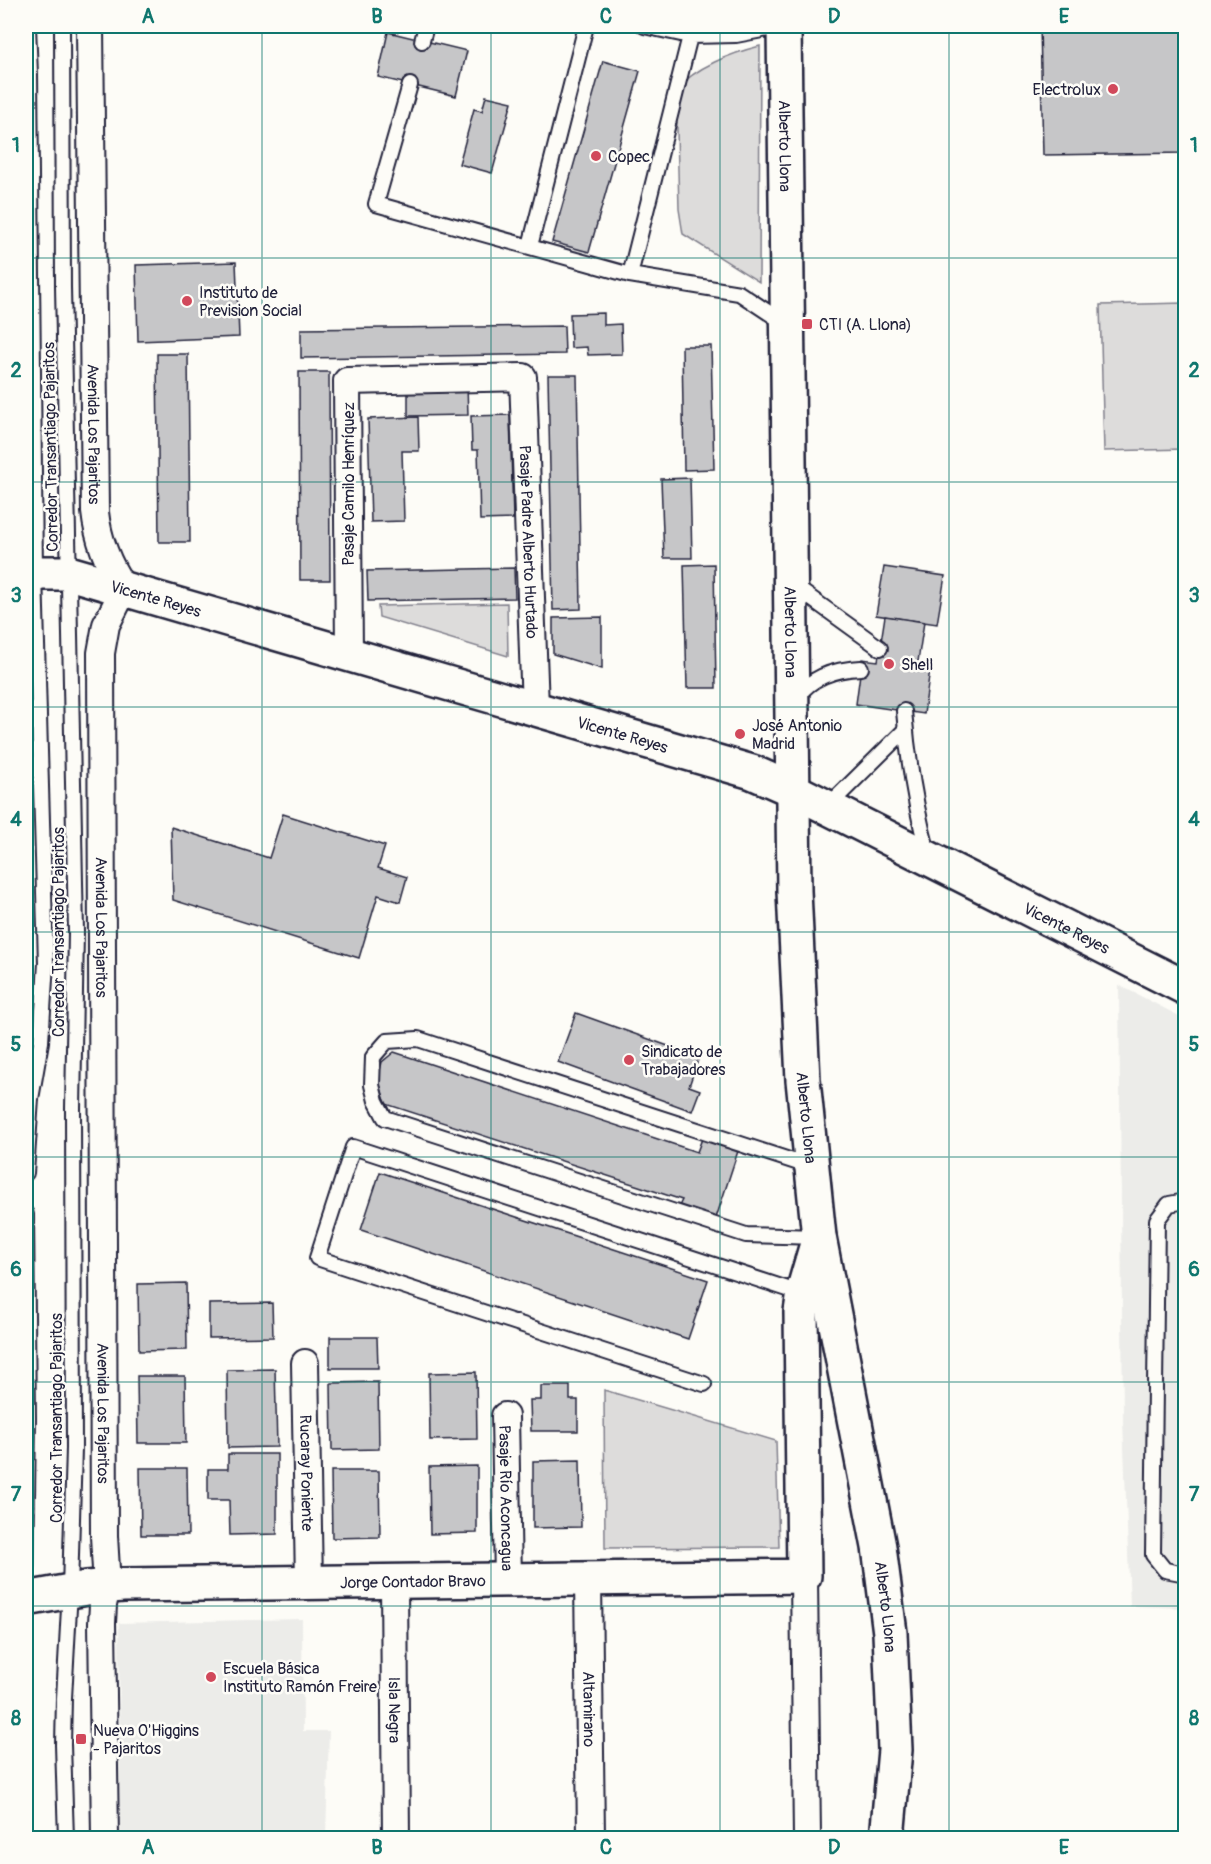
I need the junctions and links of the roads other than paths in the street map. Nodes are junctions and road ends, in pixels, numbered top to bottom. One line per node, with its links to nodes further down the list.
1 (28, 26): 16 (lane, Corredor Transantiago Pajaritos)
2 (62, 26): 15 (lane, Corredor Transantiago Pajaritos)
3 (90, 26): 18 (street, Avenida Los Pajaritos)
4 (426, 26): 9 (lane)
5 (586, 26): 11 (lane)
6 (644, 26): 8 (lane)
7 (784, 26): 8 (lane); 13 (street, Alberto Llona)
8 (690, 36): 12 (lane)
9 (422, 41)
10 (410, 85): 11 (lane)
11 (530, 246): 12 (lane)
12 (630, 275): 13 (lane)
13 (787, 325): 17 (street, Alberto Llona)
14 (523, 377): 20 (street, Pasaje Camilo Henríquez); 23 (street, Pasaje Padre Alberto Hurtado)
15 (69, 573): 16 (street, Vicente Reyes); 18 (street, Vicente Reyes); 47 (lane, Corredor Transantiago Pajaritos)
16 (30, 574): 31 (lane, Corredor Transantiago Pajaritos)
17 (790, 584): 19 (lane); 22 (street, Alberto Llona)
18 (124, 589): 20 (street, Vicente Reyes); 46 (street, Avenida Los Pajaritos)
19 (880, 648)
20 (349, 655): 23 (street, Vicente Reyes)
21 (861, 668): 22 (lane)
22 (792, 704): 26 (street, Alberto Llona)
23 (535, 708): 26 (street, Vicente Reyes)
24 (904, 711): 25 (lane)
25 (905, 730): 27 (lane); 28 (lane)
26 (793, 790): 27 (street, Vicente Reyes); 30 (street, Alberto Llona)
27 (827, 807): 28 (street, Vicente Reyes)
28 (930, 860): 29 (street, Vicente Reyes)
29 (1185, 988)
30 (811, 1167): 34 (street, Alberto Llona); 34 (lane)
31 (26, 1173)
32 (1185, 1201): 39 (lane)
33 (26, 1214): 43 (lane, Corredor Transantiago Pajaritos)
34 (819, 1237): 35 (street, Alberto Llona); 49 (street, Alberto Llona)
35 (803, 1294): 37 (lane); 40 (street, Alberto Llona)
36 (305, 1363): 45 (street, Rucaray Poniente)
37 (704, 1384)
38 (506, 1416): 42 (street, Pasaje Río Aconcagua)
39 (1185, 1574)
40 (804, 1576): 41 (street, Jorge Contador Bravo); 54 (street, Alberto Llona)
41 (588, 1579): 42 (street, Jorge Contador Bravo); 53 (street, Altamirano)
42 (508, 1580): 44 (street, Jorge Contador Bravo)
43 (26, 1581)
44 (394, 1582): 45 (street, Jorge Contador Bravo); 52 (street, Isla Negra)
45 (309, 1583): 46 (street, Jorge Contador Bravo)
46 (107, 1586): 47 (street, Jorge Contador Bravo); 51 (street, Avenida Los Pajaritos)
47 (70, 1590): 48 (street, Jorge Contador Bravo); 50 (lane, Corredor Transantiago Pajaritos)
48 (26, 1599)
49 (895, 1750): 55 (street, Alberto Llona); 56 (street)
50 (66, 1839)
51 (105, 1839)
52 (396, 1839)
53 (591, 1839)
54 (807, 1839)
55 (887, 1839)
56 (902, 1839)

